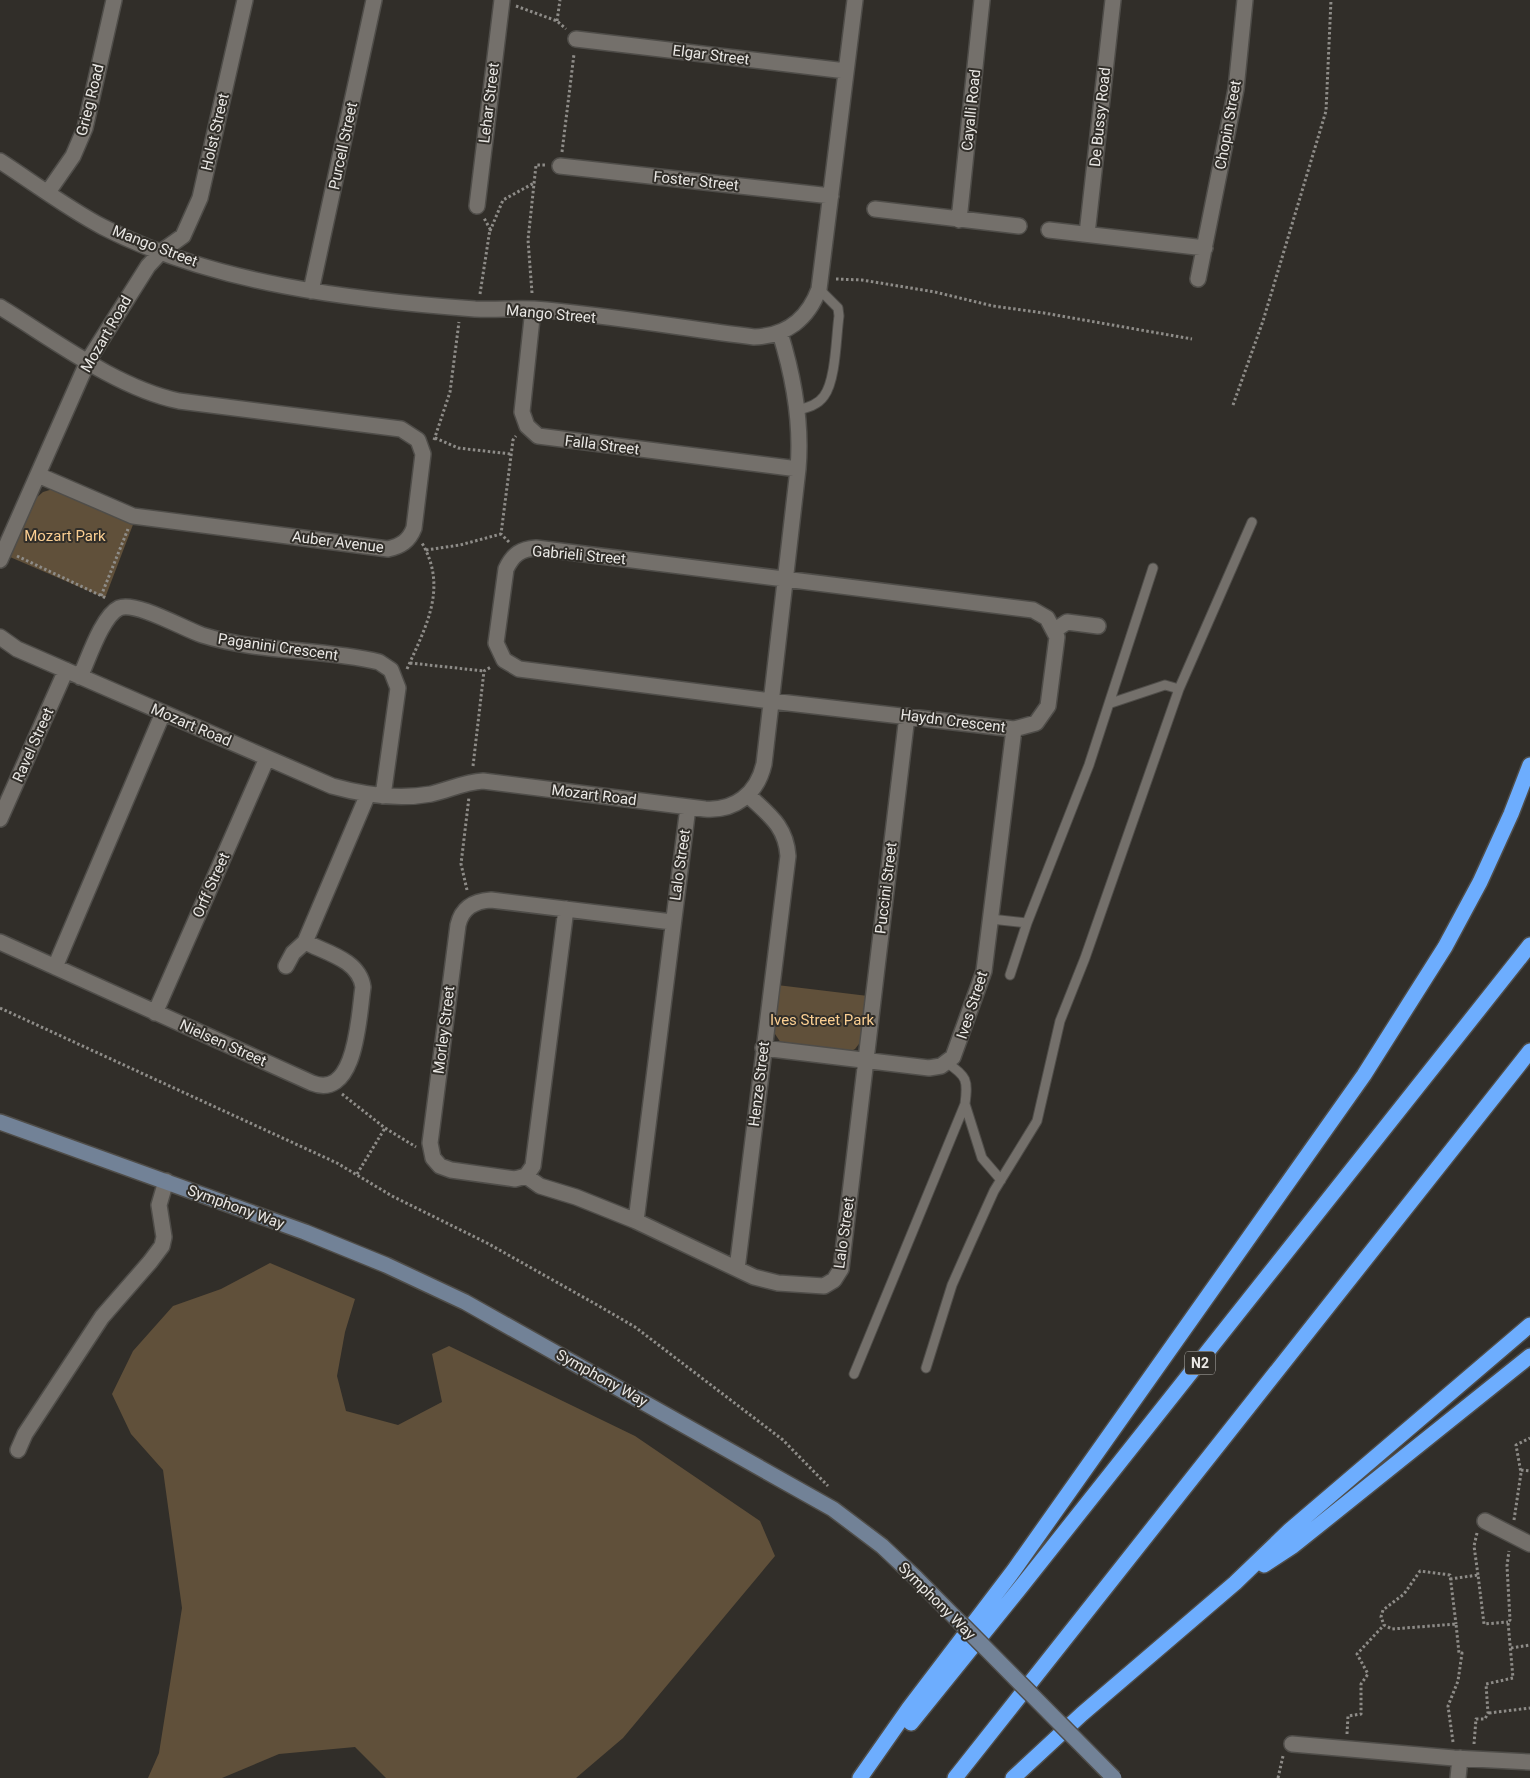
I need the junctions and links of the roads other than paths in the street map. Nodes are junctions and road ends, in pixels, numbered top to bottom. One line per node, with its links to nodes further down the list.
1 (114, 0): 13 (street, Grieg Road)
2 (244, 0): 22 (street, Holst Street)
3 (374, 0): 25 (street, Purcell Street)
4 (502, 0): 15 (street, Lehar Street)
5 (855, 0): 10 (street, Mango Street)
6 (982, 0): 17 (street, Cayalli Road)
7 (1113, 0): 20 (street, De Bussy Road)
8 (1245, 0): 21 (street, Chopin Street)
9 (576, 39): 10 (street, Elgar Street)
10 (846, 71): 14 (street, Mango Street)
11 (0, 161): 13 (street, Mango Street)
12 (560, 166): 14 (street, Foster Street)
13 (48, 192): 22 (street, Mango Street)
14 (831, 196): 24 (street, Mango Street)
15 (477, 206)
16 (875, 209): 17 (street)
17 (959, 220): 18 (street)
18 (1019, 226)
19 (1049, 230): 20 (street)
20 (1087, 234): 21 (street)
21 (1205, 248): 23 (street, Chopin Street)
22 (162, 251): 25 (street, Mango Street); 29 (street, Mozart Road)
23 (1198, 279)
24 (820, 284): 28 (street, Mango Street); 30 (lane)
25 (311, 291): 27 (street, Mango Street)
26 (0, 308): 29 (street)
27 (534, 309): 28 (street, Mango Street); 31 (street, Falla Street)
28 (780, 332): 30 (street, Mozart Road)
29 (88, 361): 32 (street, Mozart Road); 32 (street, Auber Avenue)
30 (797, 410): 31 (street, Mozart Road)
31 (798, 470): 36 (street, Mozart Road)
32 (38, 475): 34 (street, Mozart Road)
33 (1252, 522): 42 (lane)
34 (1, 556)
35 (1153, 568): 44 (lane)
36 (785, 579): 38 (street); 43 (street, Mozart Road); 43 (street, Gabrieli Street)
37 (1098, 626): 38 (street)
38 (1055, 630): 47 (street, Haydn Crescent)
39 (0, 638): 40 (street, Mozart Road)
40 (66, 670): 41 (street, Mozart Road); 52 (street, Ravel Street)
41 (80, 677): 45 (street, Mozart Road); 50 (street, Paganini Crescent)
42 (1179, 689): 44 (lane); 73 (lane)
43 (771, 701): 46 (street, Haydn Crescent); 51 (street, Mozart Road)
44 (1111, 703): 58 (lane)
45 (163, 712): 48 (street, Mozart Road); 63 (street)
46 (907, 716): 47 (street, Haydn Crescent); 68 (street, Puccini Street)
47 (1014, 729): 56 (street, Ives Street)
48 (267, 758): 50 (street, Mozart Road); 65 (street, Orff Street)
49 (1530, 765): 88 (highway)
50 (375, 795): 53 (street, Mozart Road); 60 (street)
51 (748, 795): 53 (street, Mozart Road); 66 (street, Henze Street)
52 (3, 802): 54 (street, Ravel Street)
53 (688, 807): 57 (street, Lalo Street)
54 (0, 819)
55 (566, 909): 57 (street, Morley Street); 72 (street); 72 (street, Morley Street)
56 (991, 919): 58 (lane); 69 (street, Ives Street)
57 (672, 922): 75 (street, Lalo Street)
58 (1027, 923): 64 (lane)
59 (0, 942): 63 (street)
60 (305, 942): 62 (street); 65 (street, Nielsen Street)
61 (1530, 945): 89 (highway, N2)
62 (286, 966)
63 (55, 967): 65 (street, Nielsen Street)
64 (1010, 975)
65 (155, 1012)
66 (763, 1048): 68 (street); 76 (street, Henze Street)
67 (1530, 1051): 90 (highway)
68 (866, 1061): 69 (street); 76 (street, Lalo Street)
69 (947, 1062): 70 (lane)
70 (965, 1104): 73 (lane); 80 (lane)
71 (0, 1122): 74 (main road, Symphony Way)
72 (526, 1176): 75 (street, Lalo Street)
73 (1001, 1180): 79 (lane)
74 (166, 1181): 81 (street); 92 (main road, Symphony Way, bridge)
75 (636, 1222): 76 (street, Lalo Street)
76 (737, 1269)
77 (1530, 1324): 84 (highway)
78 (1530, 1356): 84 (highway)
79 (926, 1368)
80 (854, 1374)
81 (18, 1450)
82 (1485, 1521): 83 (street)
83 (1530, 1544)
84 (1235, 1583): 91 (highway)
85 (1292, 1744): 86 (street)
86 (1462, 1759): 87 (street); 93 (street)
87 (1530, 1762)
88 (860, 1778)
89 (866, 1778)
90 (955, 1778)
91 (1013, 1778)
92 (1114, 1778)
93 (1458, 1778)

